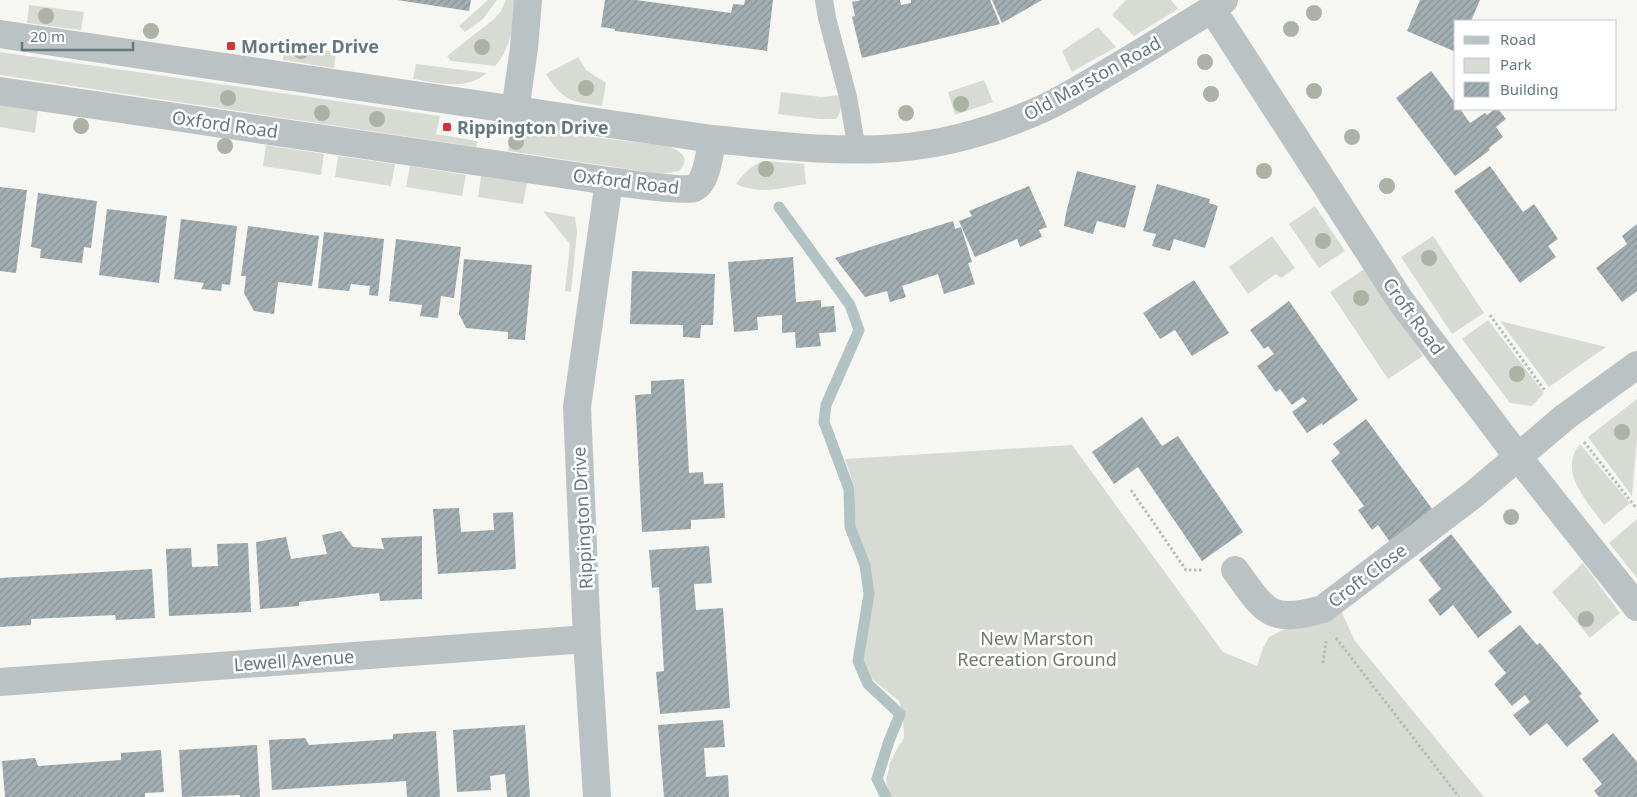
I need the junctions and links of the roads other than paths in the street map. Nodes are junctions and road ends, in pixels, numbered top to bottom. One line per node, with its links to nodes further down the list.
1 (528, 0): 6 (street)
2 (824, 0): 8 (lane)
3 (1218, 5): 8 (street, Old Marston Road); 11 (street, Croft Road)
4 (0, 34): 6 (street)
5 (0, 91): 9 (street, Oxford Road)
6 (515, 111): 7 (street)
7 (712, 139): 8 (street, Old Marston Road); 9 (street, Oxford Road)
8 (858, 150)
9 (608, 181): 14 (street, Rippington Drive)
10 (1637, 365): 11 (street, Croft Close)
11 (1518, 456): 12 (street, Croft Close); 13 (street, Croft Road)
12 (1235, 570)
13 (1637, 607)
14 (587, 639): 15 (street, Lewell Avenue); 16 (street, Rippington Drive)
15 (0, 682)
16 (597, 797)

